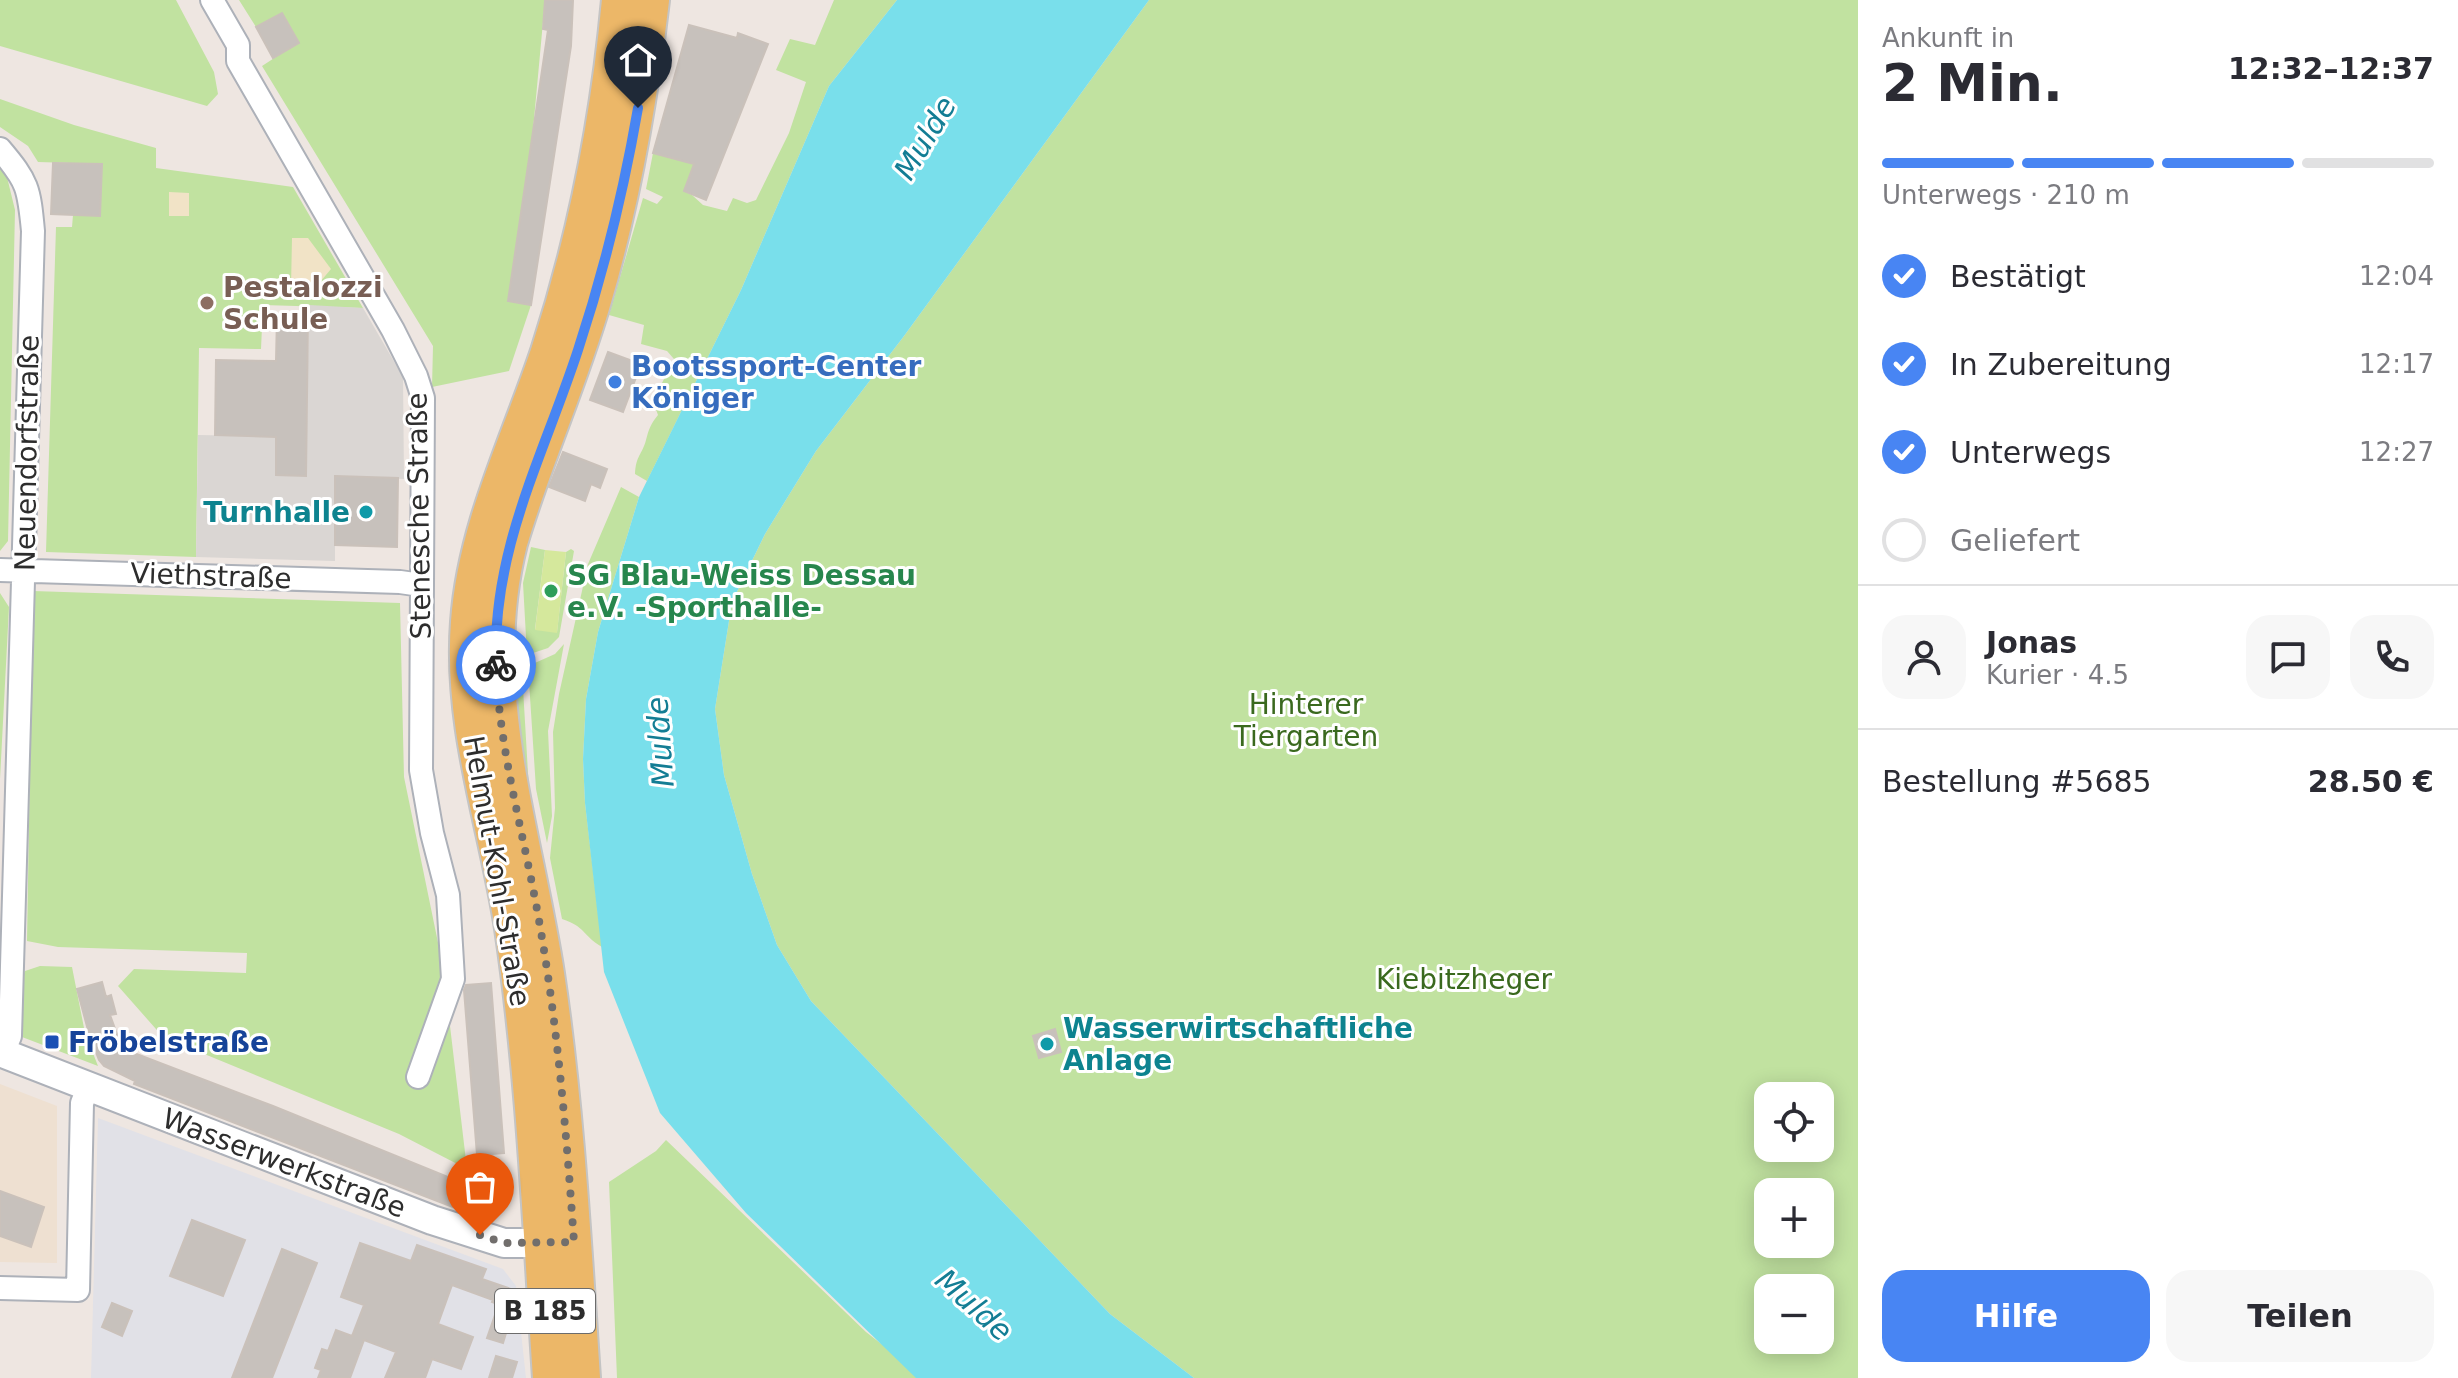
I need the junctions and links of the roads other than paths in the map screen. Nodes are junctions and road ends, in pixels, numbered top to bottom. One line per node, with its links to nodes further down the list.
1 (212, 0): 7 (street, Stenesche Straße)
2 (619, 0): 11 (main road, Helmut-Kohl-Straße / B 185)
3 (652, 0): 11 (main road, Helmut-Kohl-Straße / B 185)
4 (0, 149): 6 (street, Neuendorfstraße)
5 (0, 570): 6 (street, Viethstraße)
6 (24, 571): 7 (street, Viethstraße); 8 (street, Neuendorfstraße)
7 (421, 585): 9 (street, Stenesche Straße)
8 (2, 1052): 10 (street, Wasserwerkstraße)
9 (418, 1077)
10 (88, 1088): 11 (street, Wasserwerkstraße); 12 (street)
11 (558, 1243): 13 (main road, Helmut-Kohl-Straße / B 185); 14 (main road, Helmut-Kohl-Straße / B 185)
12 (0, 1288)
13 (550, 1378)
14 (583, 1378)

